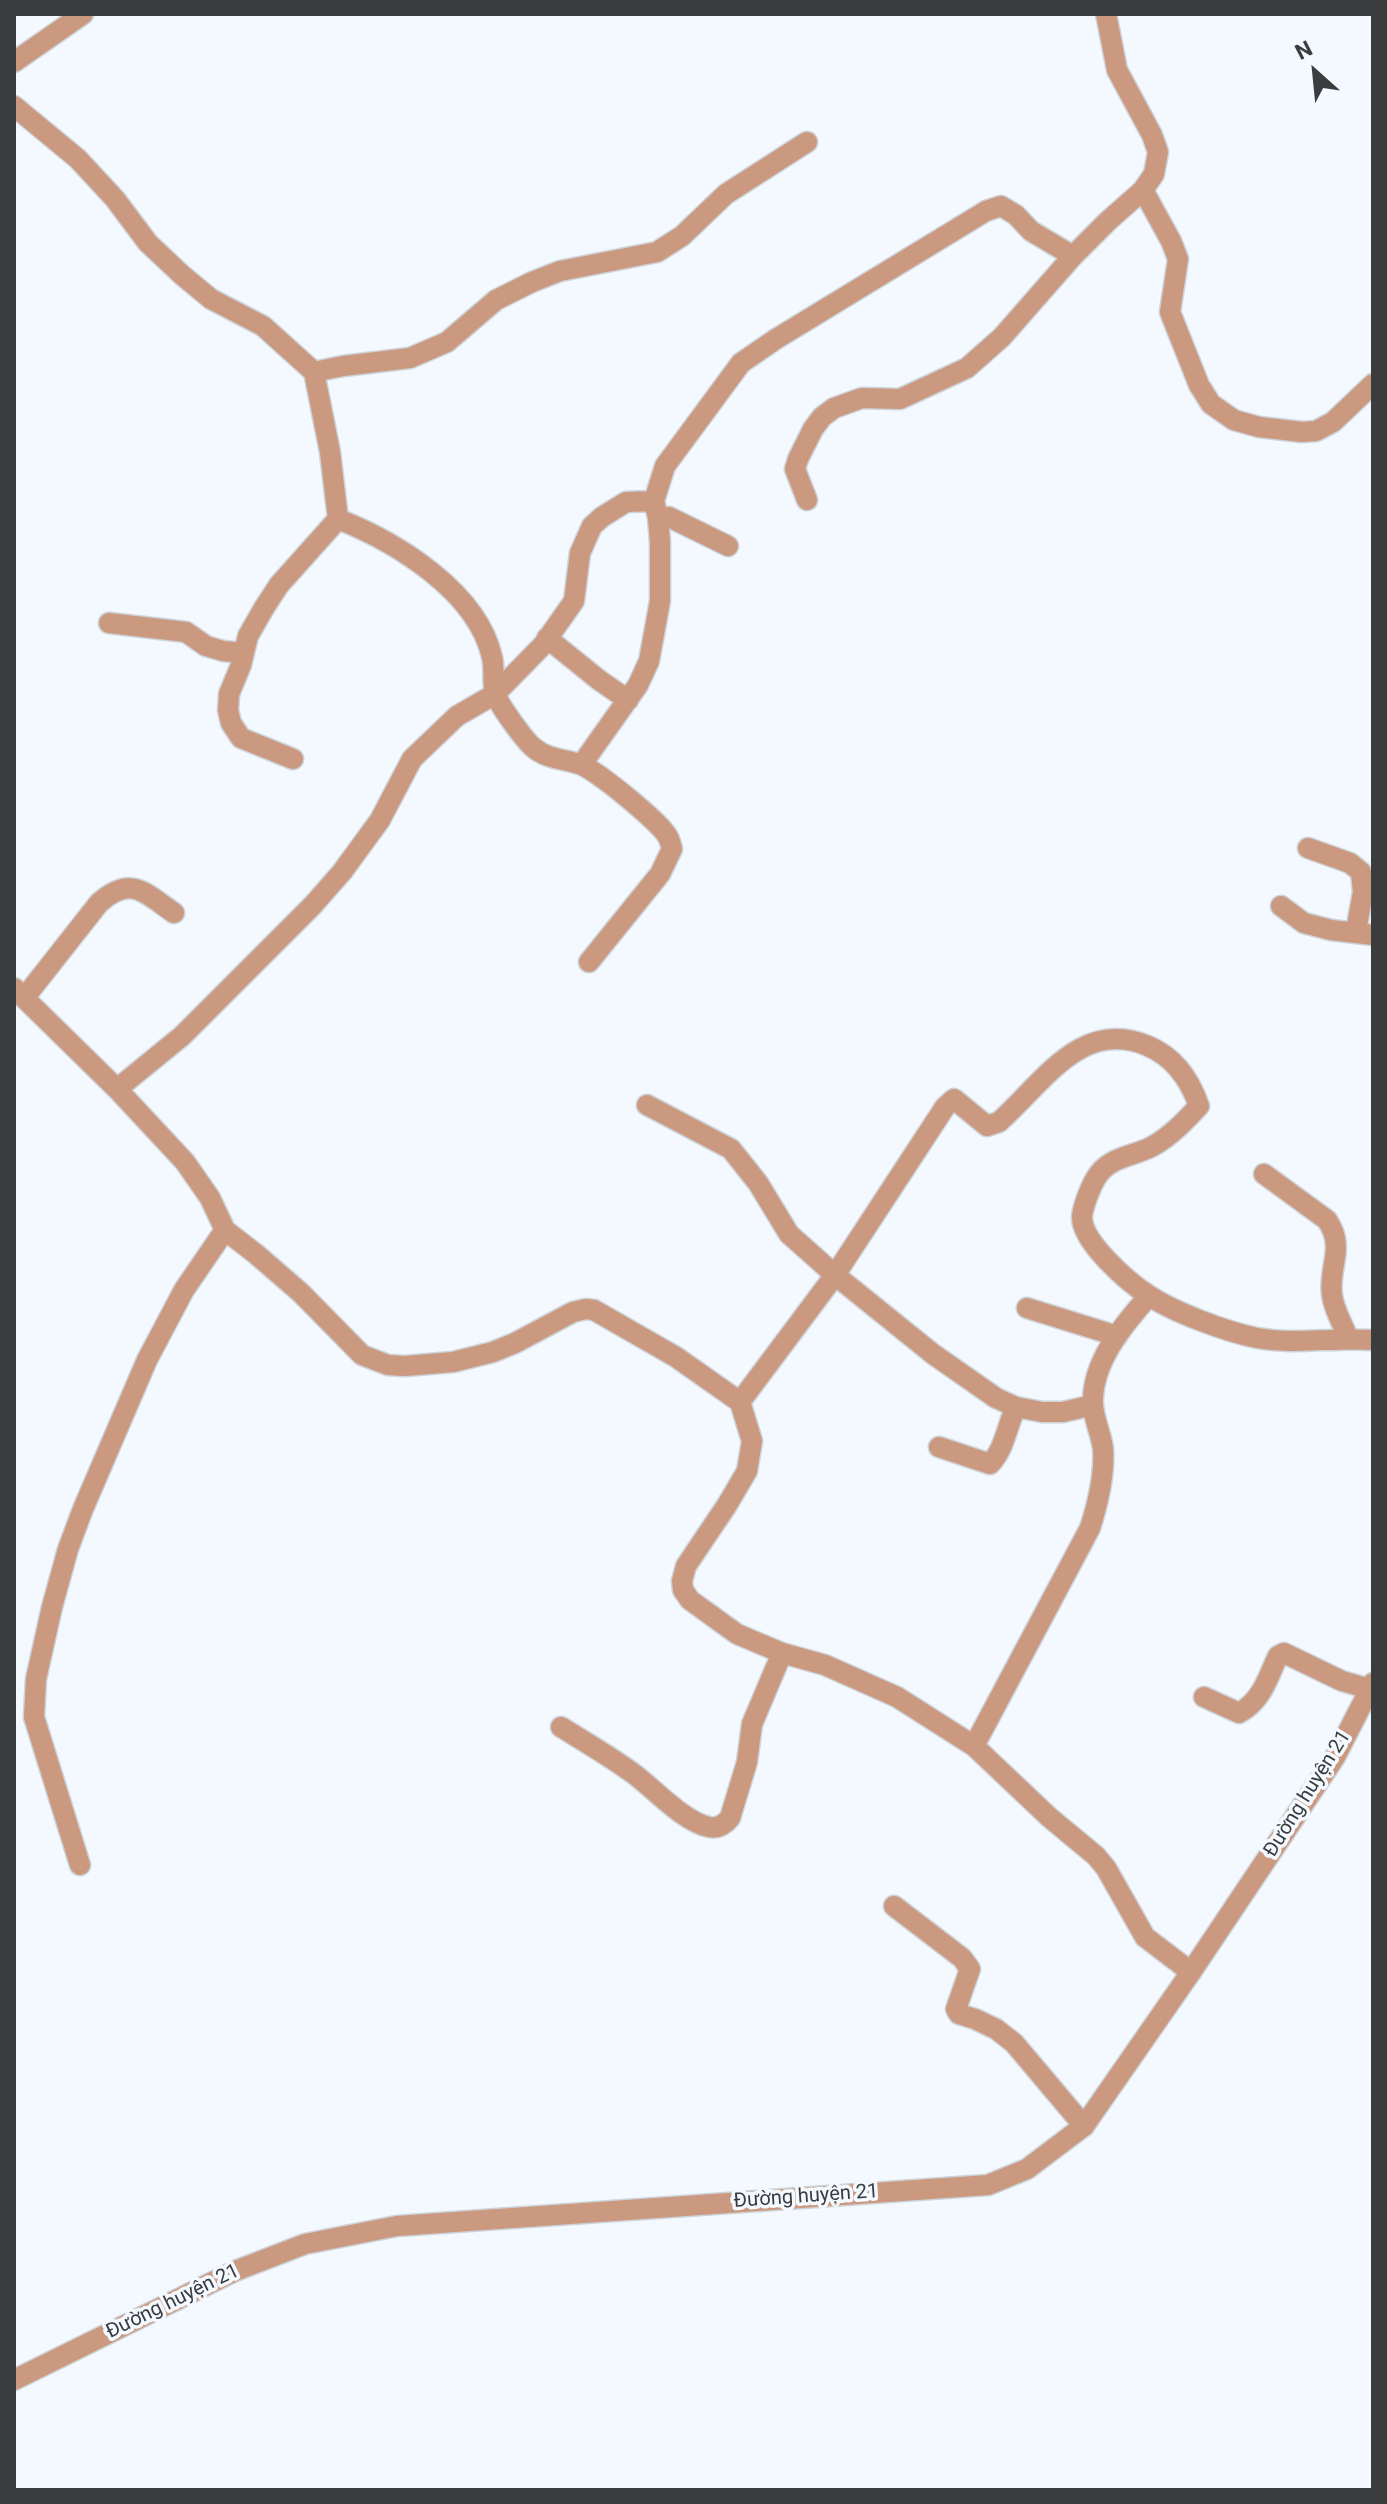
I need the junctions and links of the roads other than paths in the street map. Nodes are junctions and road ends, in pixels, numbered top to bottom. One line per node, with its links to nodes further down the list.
1 (83, 14): 3 (street)
2 (1106, 14): 6 (street)
3 (14, 62)
4 (14, 106): 8 (street)
5 (807, 142): 8 (street)
6 (1143, 190): 7 (street); 9 (street)
7 (1073, 256): 10 (street); 11 (street)
8 (314, 372): 12 (street)
9 (1373, 384)
10 (807, 500)
11 (656, 510): 13 (street); 15 (street); 18 (street)
12 (338, 519): 16 (street); 17 (street)
13 (728, 546)
14 (109, 623): 16 (street)
15 (547, 638): 17 (street); 18 (street)
16 (243, 653): 19 (street)
17 (495, 694): 20 (street); 27 (street)
18 (628, 700): 20 (street)
19 (293, 759)
20 (582, 764): 25 (street)
21 (1308, 848): 24 (street)
22 (1281, 906): 24 (street)
23 (174, 913): 26 (street)
24 (1365, 933)
25 (589, 962)
26 (19, 992): 27 (street)
27 (117, 1089): 30 (street)
28 (647, 1105): 31 (street)
29 (1264, 1174): 35 (street)
30 (225, 1230): 37 (street); 46 (street)
31 (835, 1275): 32 (street); 37 (street); 39 (street)
32 (1149, 1296): 34 (street); 35 (street)
33 (1027, 1308): 34 (street)
34 (1117, 1336): 38 (street)
35 (1348, 1338): 36 (street)
36 (1373, 1340)
37 (740, 1402): 41 (street)
38 (1093, 1405): 39 (street); 45 (street)
39 (1016, 1407): 40 (street)
40 (939, 1447)
41 (782, 1653): 44 (street); 45 (street)
42 (1372, 1686): 43 (street); 48 (street, Đường huyện 21)
43 (1204, 1697)
44 (561, 1727)
45 (974, 1746): 48 (street)
46 (80, 1865)
47 (894, 1906): 49 (street)
48 (1191, 1972): 49 (street, Đường huyện 21)
49 (1084, 2126): 50 (street, Đường huyện 21)
50 (14, 2380)

